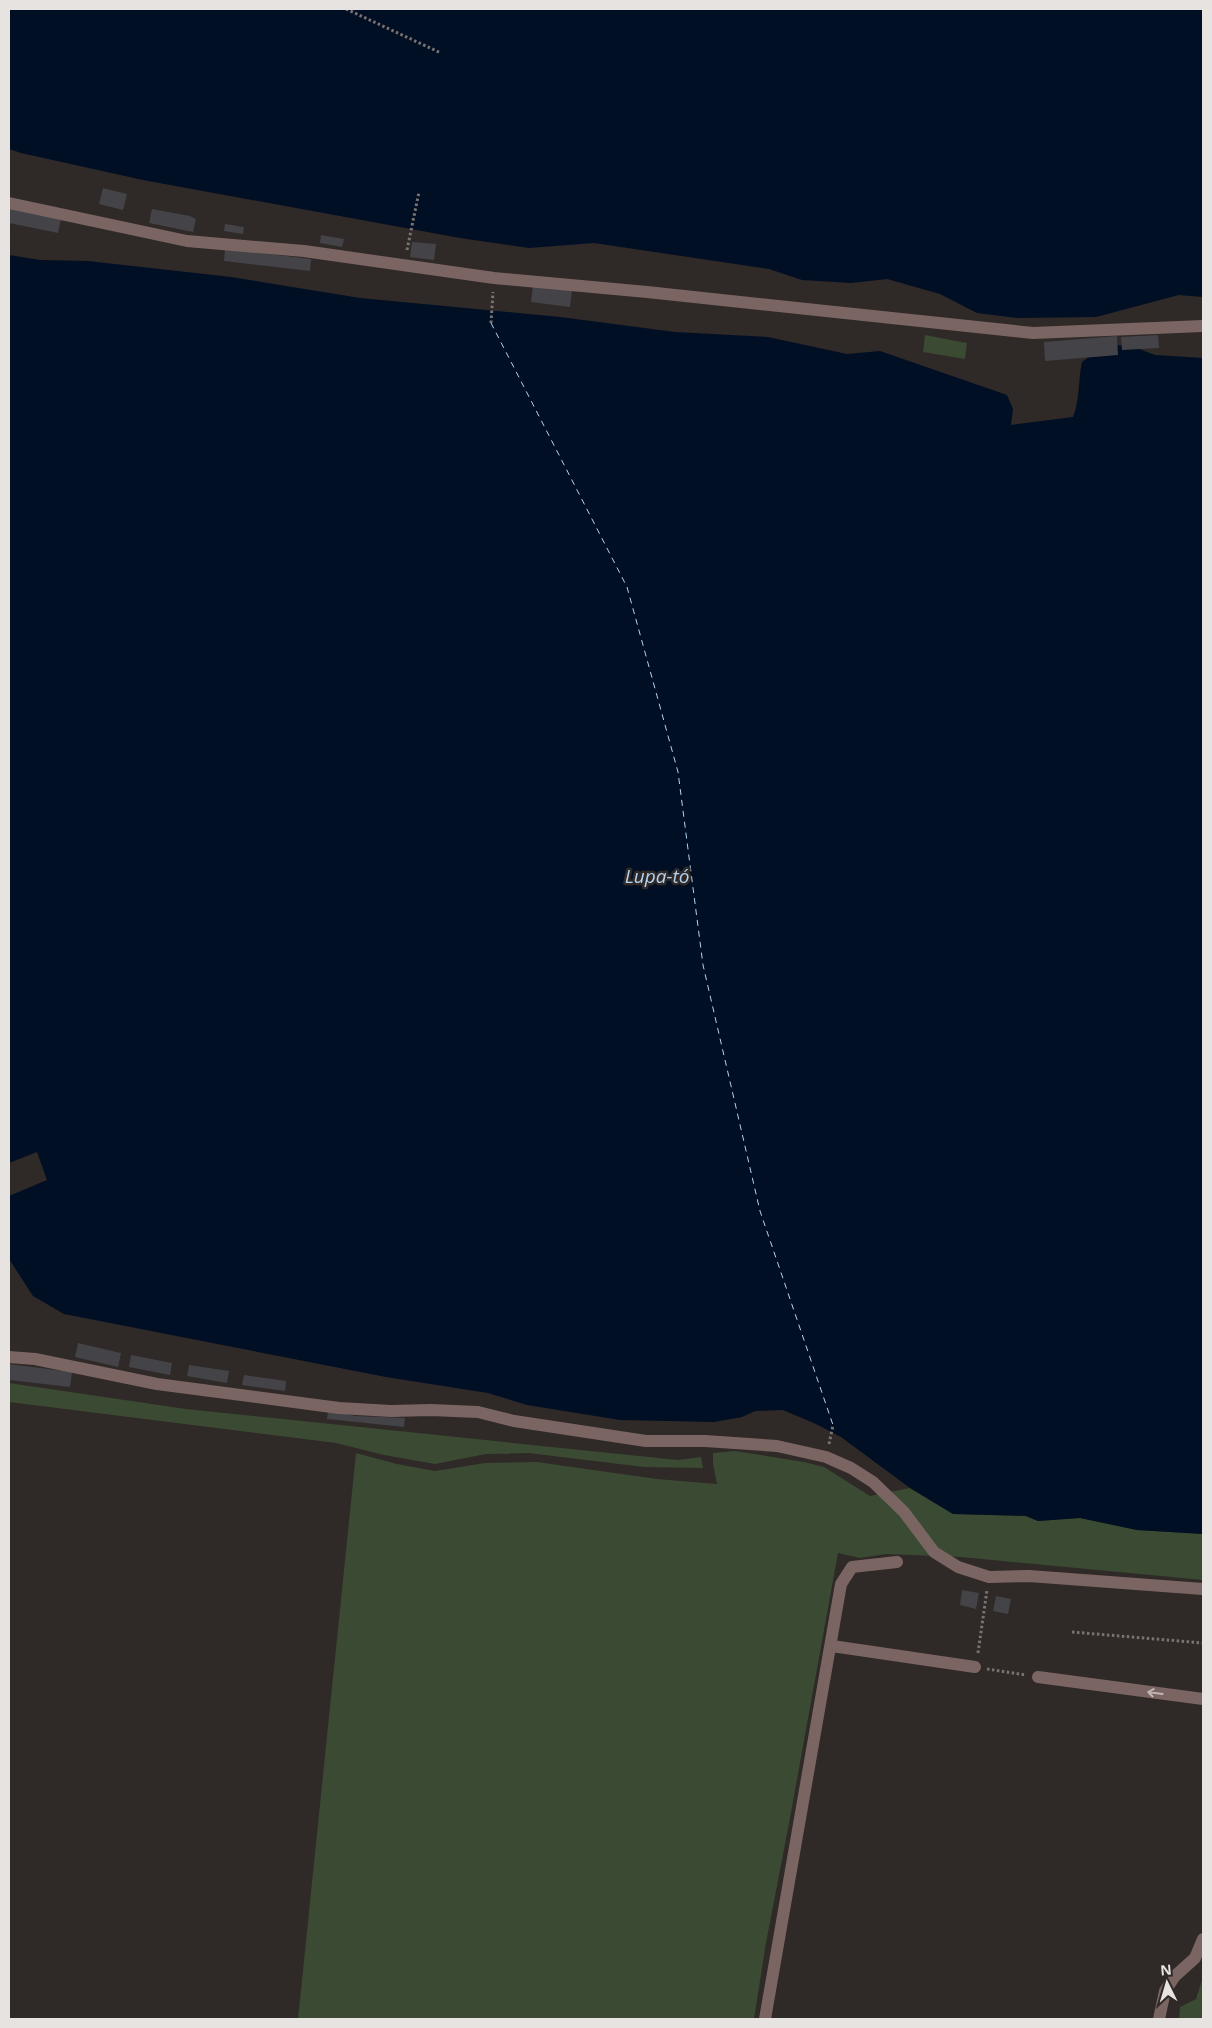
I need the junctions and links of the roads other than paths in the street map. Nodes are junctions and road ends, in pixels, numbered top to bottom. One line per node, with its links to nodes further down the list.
1 (9, 203): 2 (street)
2 (1203, 326)
3 (9, 1357): 5 (street)
4 (897, 1562): 6 (street)
5 (1203, 1589)
6 (832, 1646): 7 (street); 11 (street)
7 (975, 1667)
8 (1038, 1677): 9 (street, one-way to 8)
9 (1203, 1699)
10 (1203, 1939): 12 (street)
11 (765, 2019)
12 (1159, 2019)

